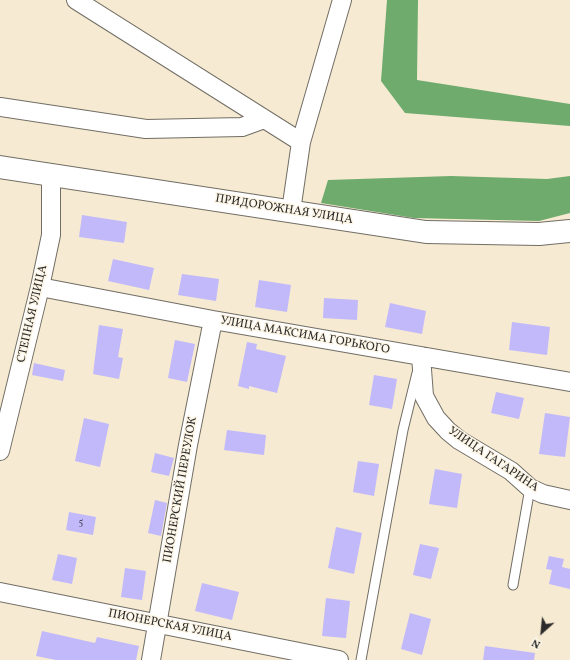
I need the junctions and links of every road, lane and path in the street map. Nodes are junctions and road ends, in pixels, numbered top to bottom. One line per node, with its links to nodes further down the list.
1 (76, 0): 4 (street)
2 (342, 0): 5 (street)
3 (0, 107): 4 (street)
4 (264, 119): 5 (street)
5 (301, 142): 8 (street)
6 (0, 167): 7 (street, ПРИДОРОЖНАЯ УЛИЦА)
7 (51, 174): 8 (street, ПРИДОРОЖНАЯ УЛИЦА); 10 (street, СТЕПНАЯ УЛИЦА)
8 (291, 211): 9 (street, ПРИДОРОЖНАЯ УЛИЦА)
9 (570, 231)
10 (40, 288): 11 (street, УЛИЦА МАКСИМА ГОРЬКОГО); 14 (street, СТЕПНАЯ УЛИЦА)
11 (213, 320): 12 (street, УЛИЦА МАКСИМА ГОРЬКОГО); 19 (street, ПИОНЕРСКИЙ ПЕРЕУЛОК)
12 (421, 356): 13 (street, УЛИЦА МАКСИМА ГОРЬКОГО); 15 (street, УЛИЦА ГАГАРИНА); 22 (lane)
13 (570, 382)
14 (0, 451)
15 (530, 488): 16 (street, УЛИЦА ГАГАРИНА); 17 (lane)
16 (570, 500)
17 (513, 585)
18 (0, 592): 19 (street, ПИОНЕРСКАЯ УЛИЦА)
19 (157, 623): 20 (street, ПИОНЕРСКИЙ ПЕРЕУЛОК); 21 (street, ПИОНЕРСКАЯ УЛИЦА)
20 (151, 660)
21 (339, 660)
22 (361, 660)

